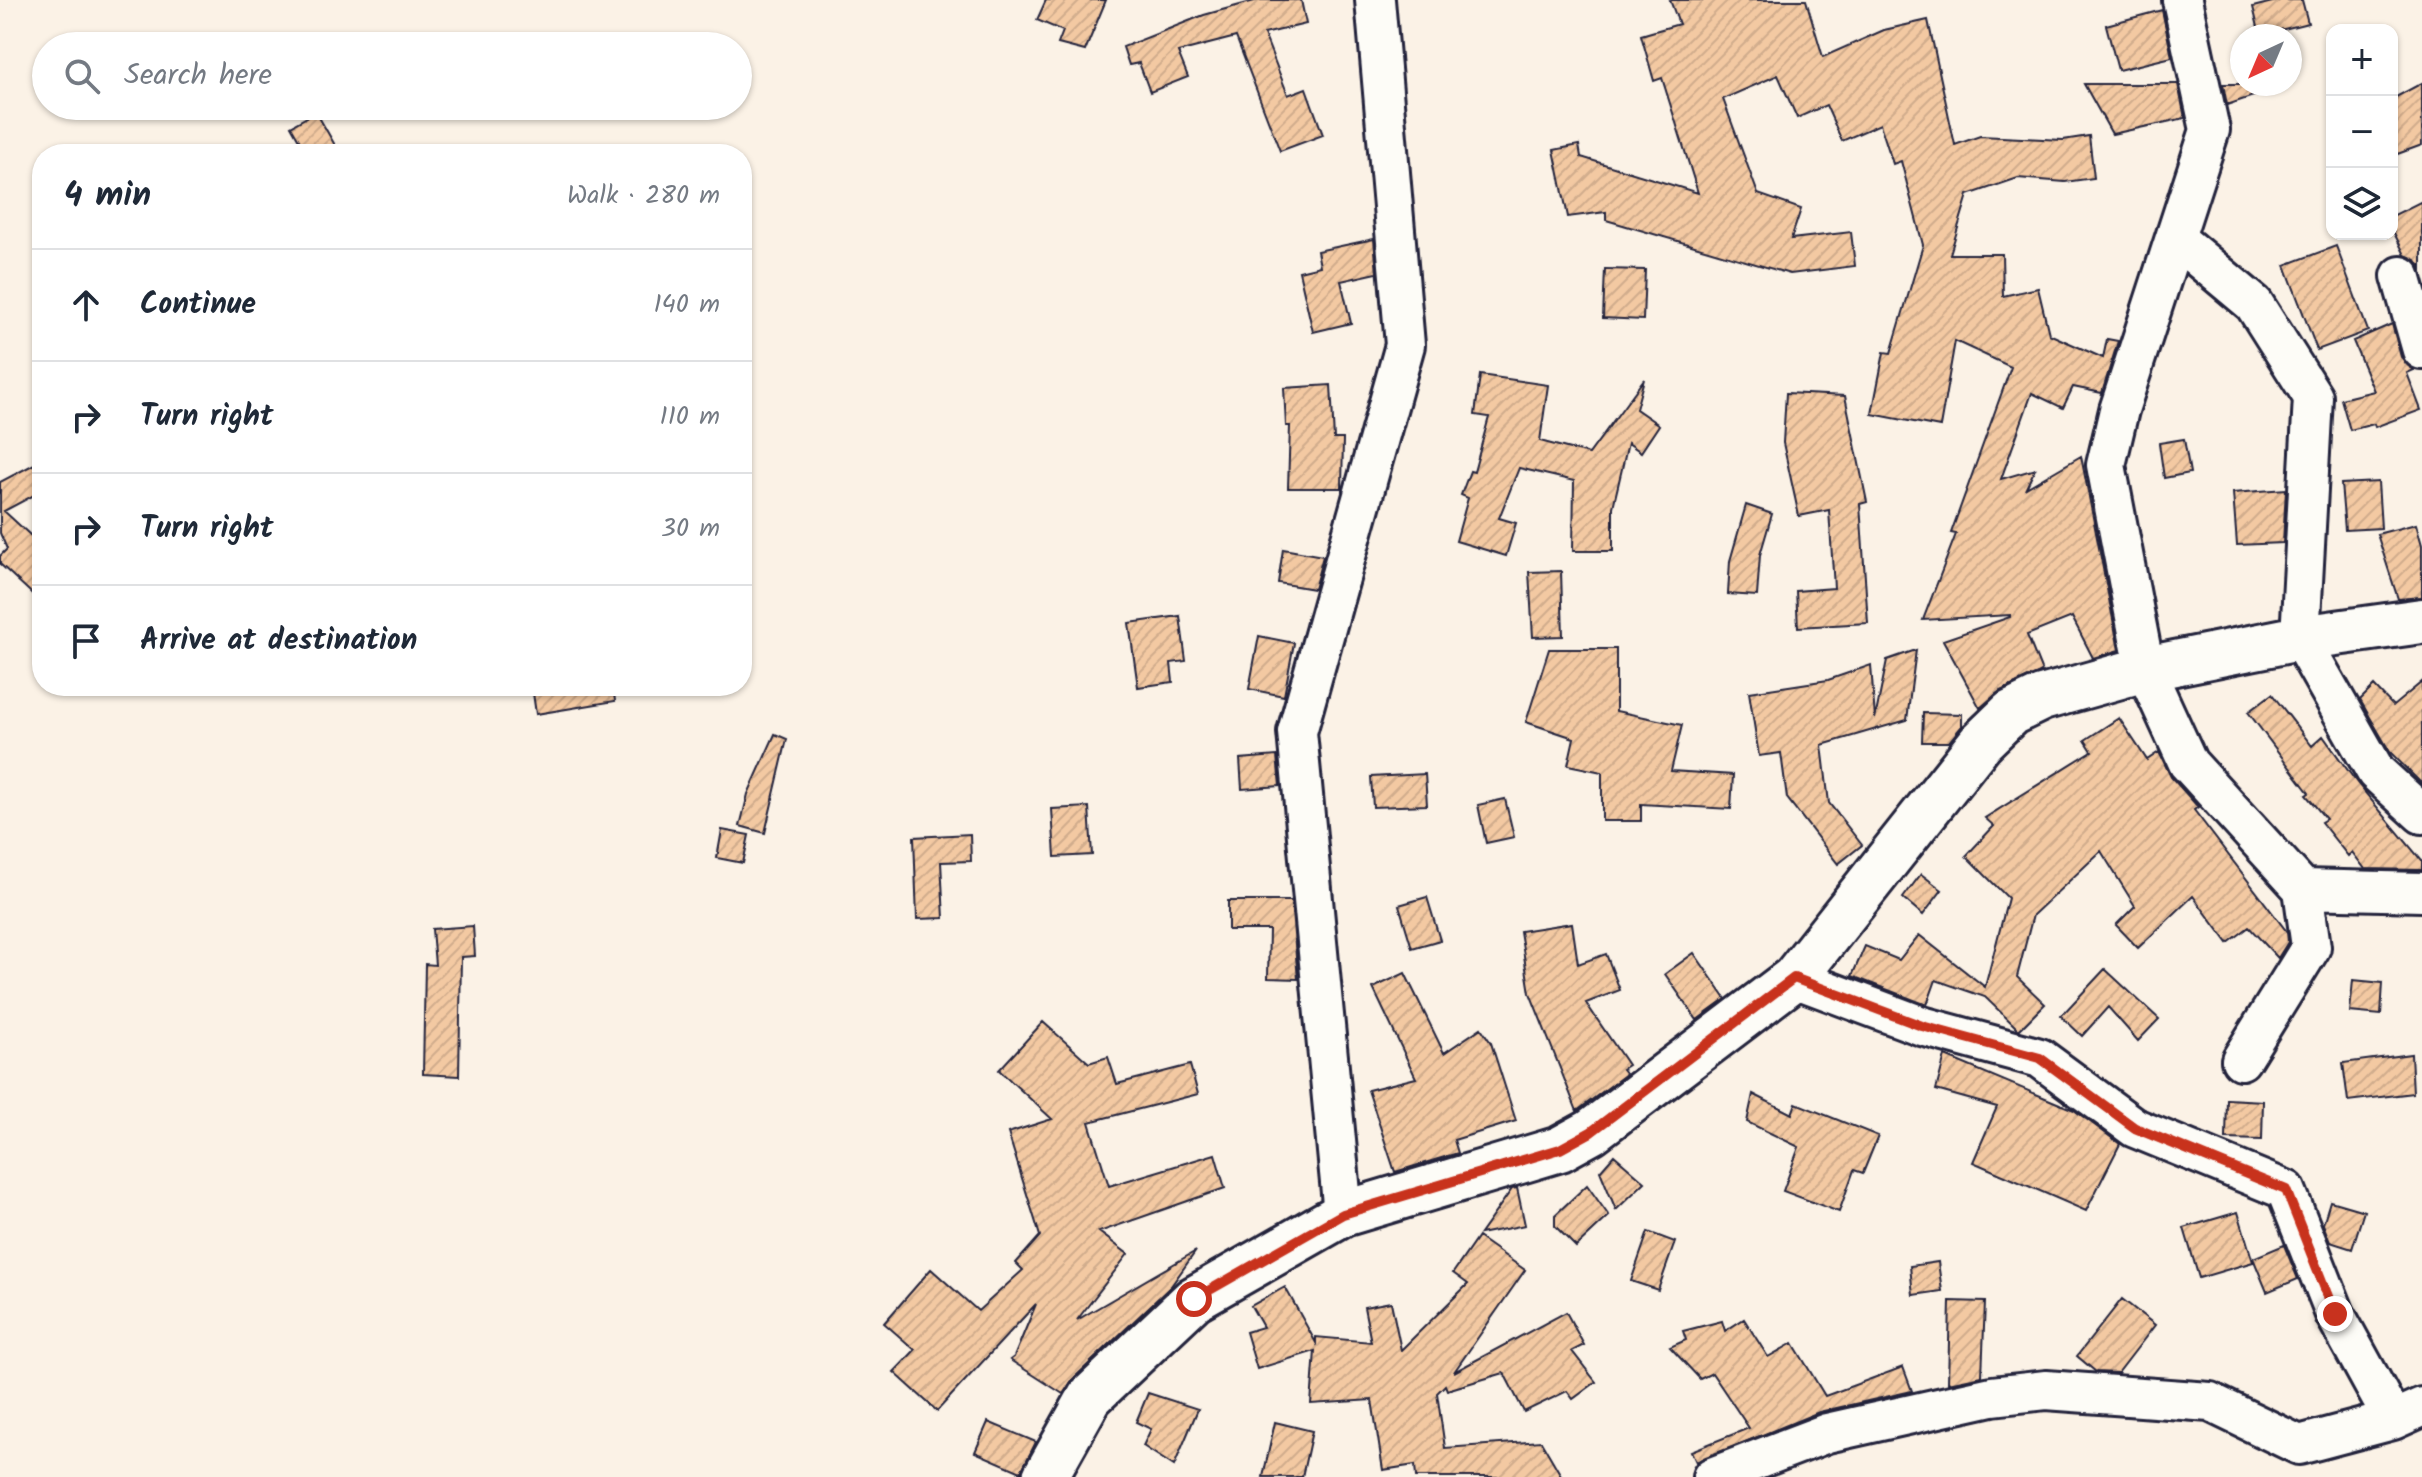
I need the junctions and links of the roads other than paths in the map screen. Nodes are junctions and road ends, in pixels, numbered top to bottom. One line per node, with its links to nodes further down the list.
1 (1375, 0): 14 (street)
2 (2182, 0): 3 (street)
3 (2175, 238): 7 (street); 8 (street)
4 (2401, 276): 5 (street)
5 (2422, 350)
6 (2422, 621): 7 (main road)
7 (2300, 638): 8 (main road); 9 (street)
8 (2145, 669): 10 (street); 12 (main road)
9 (2422, 814)
10 (2303, 889): 11 (street); 13 (street)
11 (2422, 892)
12 (1794, 978): 14 (main road); 15 (street)
13 (2241, 1060)
14 (1343, 1214): 16 (main road)
15 (2407, 1413): 17 (street)
16 (1045, 1477)
17 (1712, 1477)

